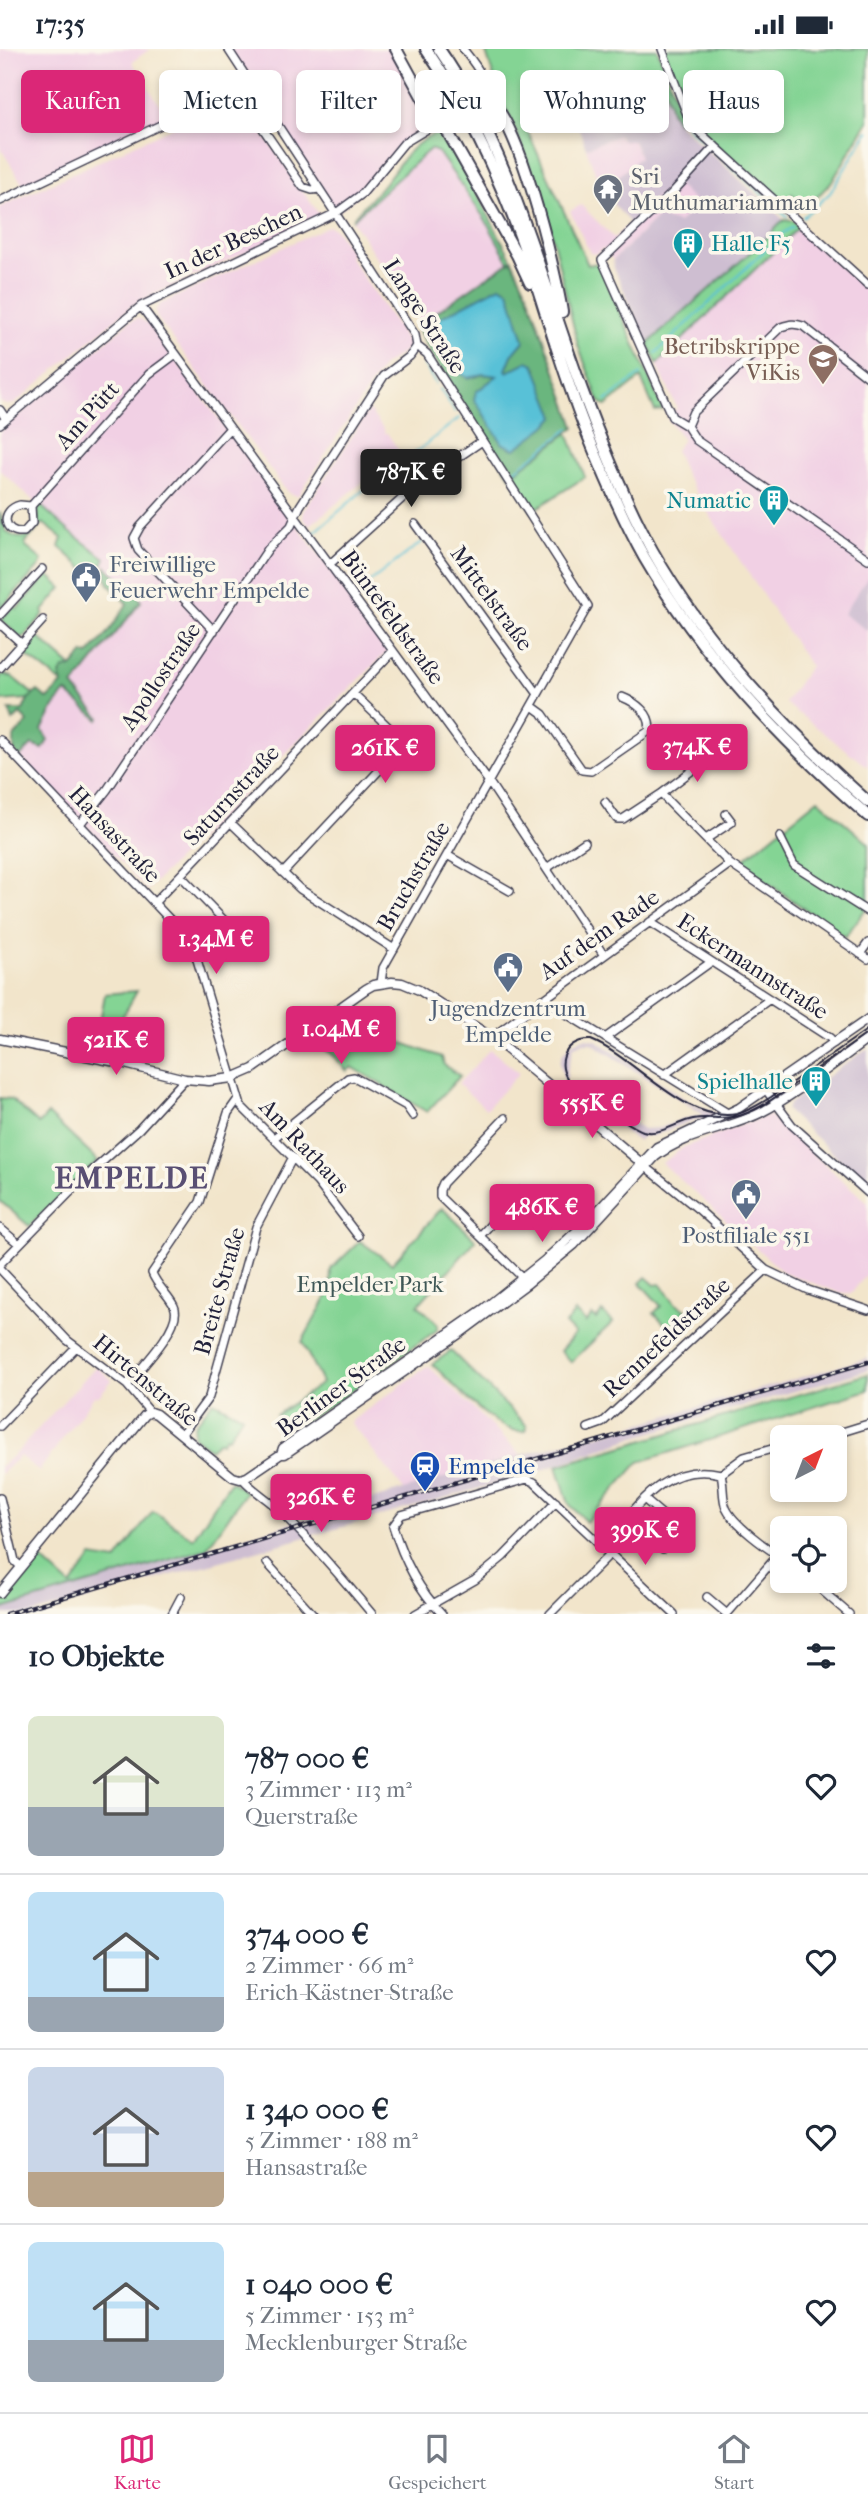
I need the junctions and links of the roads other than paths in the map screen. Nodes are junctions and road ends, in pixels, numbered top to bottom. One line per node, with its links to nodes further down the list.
1 (228, 49): 13 (street, Lange Straße)
2 (396, 49): 8 (highway)
3 (426, 49): 18 (highway)
4 (439, 49): 20 (highway)
5 (463, 49): 7 (street)
6 (662, 49): 12 (street)
7 (477, 70)
8 (415, 77)
9 (506, 124): 20 (highway)
10 (420, 133): 15 (street, In der Beschen)
11 (451, 133): 18 (highway)
12 (715, 146): 16 (street); 25 (street)
13 (319, 189): 14 (street); 15 (street, Lange Straße)
14 (0, 201)
15 (336, 213): 17 (street, In der Beschen); 19 (street, Lange Straße)
16 (868, 285)
17 (141, 306): 21 (street, Büntefeldstraße); 24 (street, In der Beschen)
18 (549, 325): 53 (highway)
19 (417, 346): 27 (street, Lange Straße); 29 (street, Apollostraße)
20 (568, 346): 51 (highway)
21 (176, 354): 26 (street, Büntefeldstraße); 28 (street, Am Pütt)
22 (868, 377): 25 (street)
23 (0, 410): 24 (street)
24 (3, 421)
25 (687, 426): 31 (street)
26 (230, 428): 29 (street, Büntefeldstraße); 38 (street)
27 (482, 441): 32 (street); 34 (street, Lange Straße)
28 (31, 506): 28 (street, Am Pütt)
29 (296, 516): 32 (street, Büntefeldstraße); 38 (street, Apollostraße)
30 (415, 524): 43 (street, Mittelstraße)
31 (868, 559)
32 (330, 564): 40 (street, Büntefeldstraße)
33 (42, 569): 35 (street)
34 (588, 606): 43 (street, Bruchstraße)
35 (0, 615)
36 (43, 620): 39 (street)
37 (0, 624): 39 (street)
38 (214, 631): 55 (street, Apollostraße)
39 (22, 644): 41 (street)
40 (393, 651): 42 (street, Saturnstraße); 48 (street, Büntefeldstraße)
41 (0, 668)
42 (354, 694): 54 (street, Saturnstraße); 62 (street)
43 (538, 694): 45 (street, Bruchstraße)
44 (622, 697): 45 (street)
45 (532, 706): 48 (street, Bruchstraße)
46 (0, 740): 55 (street, Hansastraße)
47 (692, 766): 49 (street)
48 (489, 782): 59 (street, Bruchstraße); 61 (street, Büntefeldstraße)
49 (661, 794): 50 (street); 57 (street)
50 (605, 801)
51 (868, 802)
52 (726, 814): 57 (street)
53 (868, 816)
54 (231, 823): 62 (street); 63 (street, Saturnstraße)
55 (80, 824): 65 (street, Hansastraße)
56 (780, 837): 66 (street)
57 (706, 839): 60 (street)
58 (585, 842): 61 (street)
59 (447, 855): 64 (street); 70 (street, Bruchstraße)
60 (730, 863): 67 (street, Auf dem Rade); 72 (street)
61 (547, 868): 71 (street, Büntefeldstraße)
62 (283, 873): 70 (street)
63 (181, 876): 65 (street, Saturnstraße); 68 (street)
64 (510, 891)
65 (153, 903): 85 (street, Hansastraße)
66 (868, 912)
67 (650, 922): 71 (street, Auf dem Rade); 74 (street, Eckermannstraße)
68 (246, 943)
69 (868, 943): 72 (street)
70 (394, 949): 75 (street, Bruchstraße)
71 (603, 954): 76 (street, Auf dem Rade)
72 (860, 954): 73 (street)
73 (868, 959)
74 (711, 962): 77 (street, Eckermannstraße); 80 (street)
75 (381, 983): 79 (street); 85 (street)
76 (542, 999): 79 (street, Auf dem Rade); 80 (street)
77 (770, 999): 83 (street, Eckermannstraße); 84 (street)
78 (868, 1019): 83 (street, Berliner Straße)
79 (492, 1037): 95 (street)
80 (604, 1038): 84 (street)
81 (0, 1039): 86 (street)
82 (868, 1039): 89 (street, Berliner Straße)
83 (834, 1043): 87 (street, Berliner Straße)
84 (664, 1075): 90 (street)
85 (232, 1078): 86 (street); 88 (street, Am Rathaus)
86 (186, 1079): 101 (street)
87 (766, 1090): 89 (street); 90 (street, Berliner Straße)
88 (238, 1099): 93 (street, Am Rathaus); 107 (street)
89 (775, 1104): 95 (street, Berliner Straße); 97 (street)
90 (729, 1114): 95 (street, Berliner Straße)
91 (413, 1116): 93 (street)
92 (505, 1118): 100 (street)
93 (274, 1138): 94 (street, Am Rathaus)
94 (293, 1157): 99 (street, Am Rathaus); 113 (street, Breite Straße)
95 (644, 1165): 103 (street); 104 (street, Berliner Straße)
96 (522, 1190): 100 (street)
97 (868, 1193)
98 (0, 1228): 101 (street)
99 (358, 1236)
100 (480, 1236): 104 (street)
101 (19, 1244): 102 (street)
102 (0, 1267): 106 (street, Hirtenstraße)
103 (766, 1270): 105 (street); 111 (street, Rennefeldstraße)
104 (526, 1280): 116 (street, Berliner Straße)
105 (868, 1310)
106 (76, 1347): 107 (street, Hirtenstraße); 110 (street)
107 (127, 1385): 108 (street, Hirtenstraße)
108 (150, 1412): 113 (street, Hirtenstraße); 125 (street)
109 (868, 1424): 112 (street)
110 (0, 1426)
111 (588, 1428)
112 (847, 1430)
113 (182, 1434): 116 (street, Hirtenstraße)
114 (770, 1449): 115 (street)
115 (721, 1474): 118 (street); 121 (street)
116 (243, 1479): 134 (street)
117 (0, 1497): 125 (street)
118 (644, 1499): 120 (street); 122 (street)
119 (556, 1502): 120 (street); 131 (street); 131 (street)
120 (603, 1547): 123 (street)
121 (770, 1548)
122 (663, 1549)
123 (610, 1553): 137 (street); 138 (street)
124 (267, 1563): 133 (street)
125 (21, 1567): 127 (street)
126 (770, 1567): 139 (street)
127 (0, 1593)
128 (825, 1593): 140 (street)
129 (181, 1597): 132 (street)
130 (708, 1597): 139 (street)
131 (433, 1604): 135 (street); 136 (street)
132 (172, 1614)
133 (313, 1614)
134 (372, 1614)
135 (415, 1614)
136 (442, 1614)
137 (550, 1614)
138 (674, 1614)
139 (727, 1614)
140 (849, 1614)

